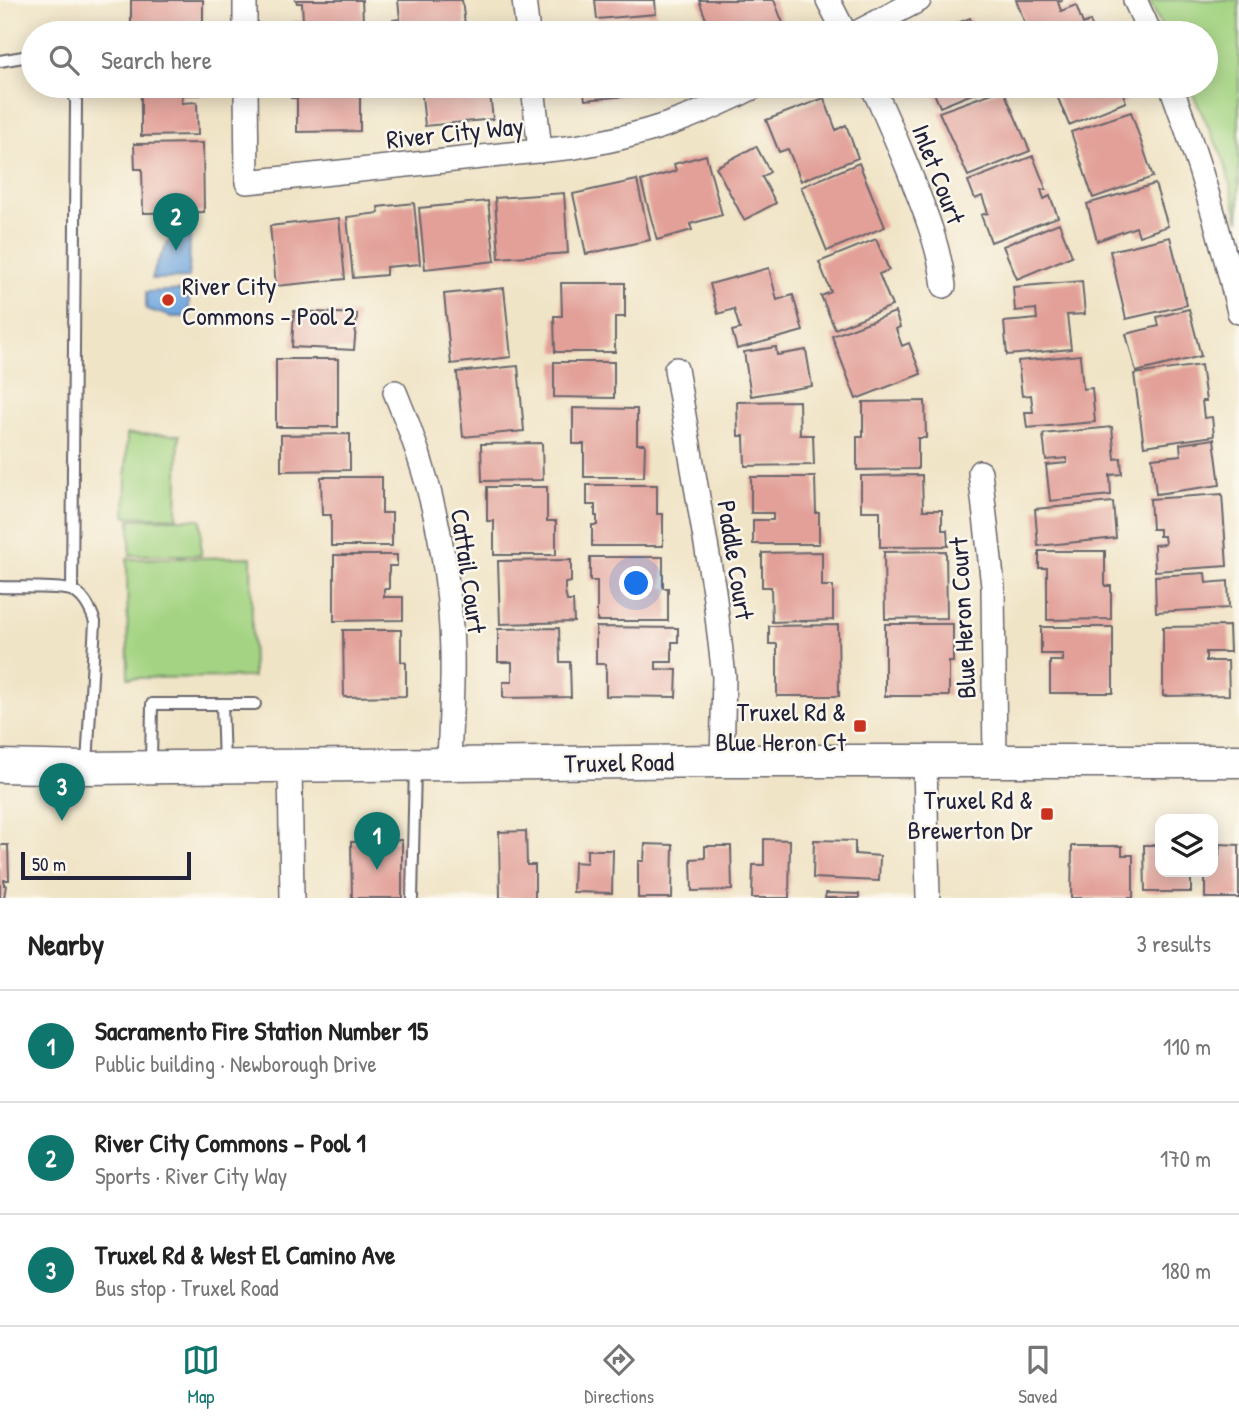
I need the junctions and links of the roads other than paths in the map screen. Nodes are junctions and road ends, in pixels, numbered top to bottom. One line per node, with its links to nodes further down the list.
1 (245, 0): 6 (street)
2 (524, 0): 7 (street)
3 (828, 0): 8 (street)
4 (919, 0): 9 (street)
5 (1135, 0): 10 (street)
6 (245, 21)
7 (527, 21)
8 (839, 21)
9 (879, 21)
10 (1145, 21)
11 (21, 57): 12 (lane)
12 (0, 61)
13 (75, 98): 26 (lane)
14 (246, 98): 19 (street, River City Way)
15 (534, 98): 19 (street)
16 (733, 98): 19 (street, River City Way)
17 (877, 98): 20 (street, Inlet Court)
18 (1176, 98): 21 (street)
19 (540, 151)
20 (944, 286)
21 (1239, 312)
22 (676, 369): 29 (street, Paddle Court)
23 (395, 392): 34 (street, Cattail Court)
24 (980, 471): 32 (street, Blue Heron Court)
25 (0, 587): 26 (lane)
26 (72, 590): 39 (lane)
27 (222, 704): 28 (lane); 37 (lane); 38 (lane)
28 (255, 704)
29 (722, 761): 31 (main road, Truxel Road); 34 (main road, Truxel Road)
30 (1239, 761): 32 (main road, Truxel Road)
31 (925, 762): 32 (main road, Truxel Road); 42 (street)
32 (995, 762)
33 (415, 764): 34 (main road, Truxel Road); 35 (main road, Truxel Road); 41 (lane)
34 (449, 764)
35 (290, 765): 38 (main road, Truxel Road); 40 (street)
36 (0, 766): 39 (main road, Truxel Road)
37 (151, 766): 38 (main road, Truxel Road); 39 (main road, Truxel Road)
38 (224, 766)
39 (87, 768)
40 (292, 898)
41 (412, 898)
42 (928, 898)

